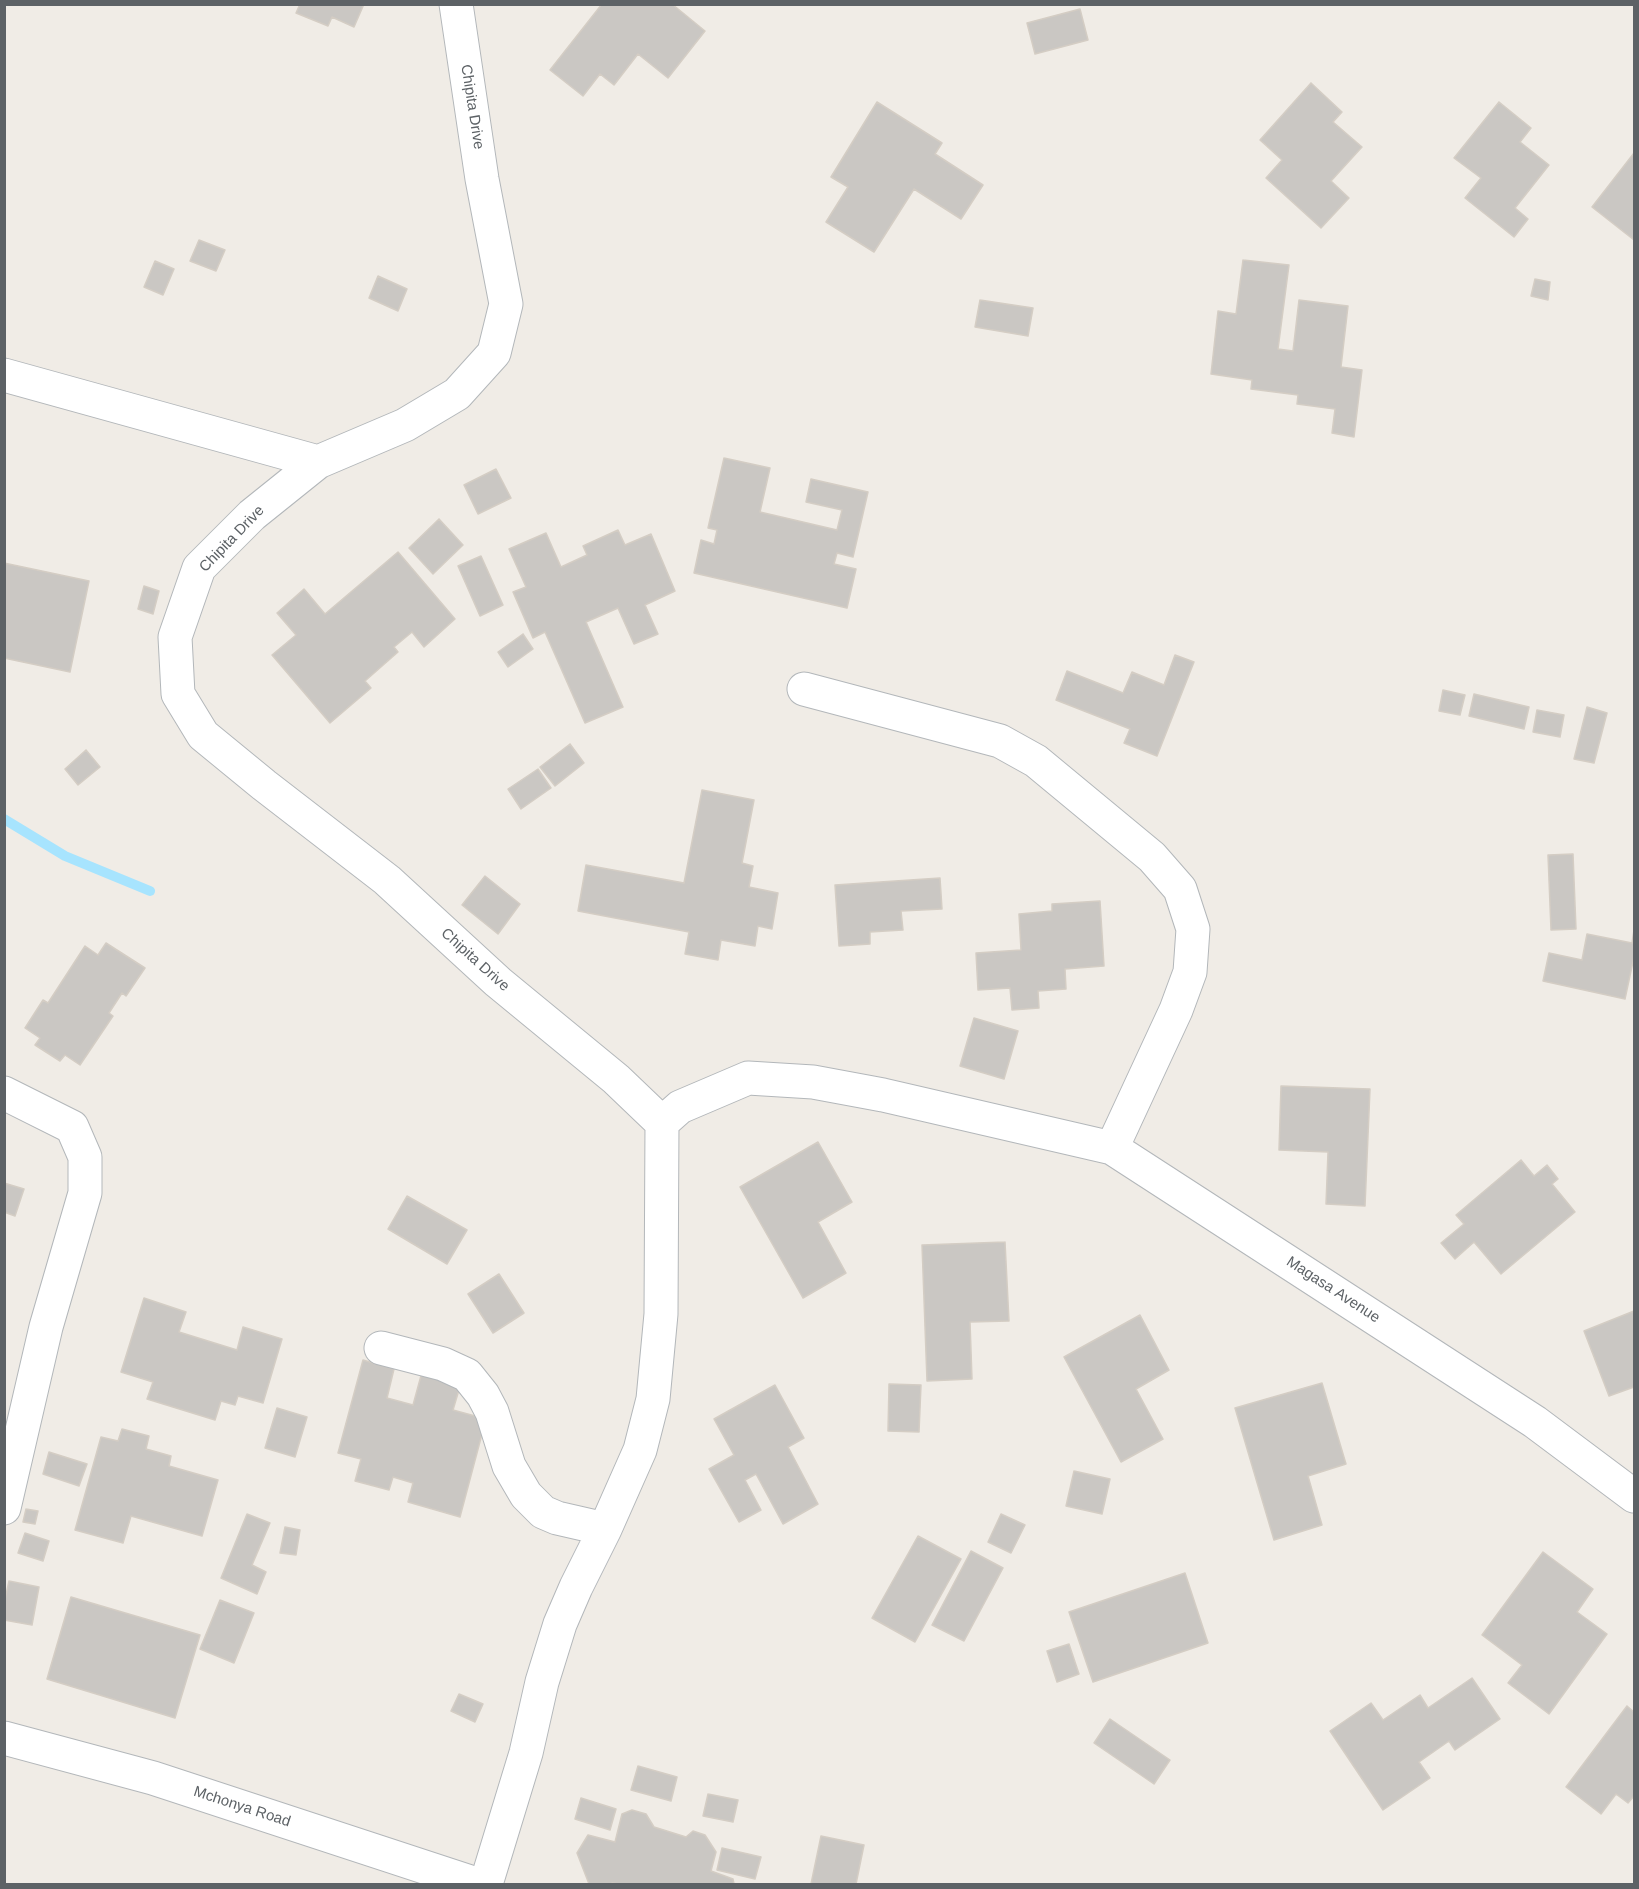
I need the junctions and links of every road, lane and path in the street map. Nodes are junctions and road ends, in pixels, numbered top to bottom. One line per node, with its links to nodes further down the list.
1 (456, 4): 3 (street, Chipita Drive)
2 (4, 375): 3 (street)
3 (318, 462): 6 (street, Chipita Drive)
4 (804, 689): 7 (street)
5 (4, 1093): 10 (street)
6 (662, 1123): 7 (street, Magasa Avenue); 11 (street)
7 (1113, 1148): 9 (street, Magasa Avenue)
8 (381, 1348): 11 (street)
9 (1635, 1496)
10 (4, 1508)
11 (605, 1529): 14 (street)
12 (4, 1738): 13 (street, Mchonya Road)
13 (476, 1884)
14 (486, 1884)

